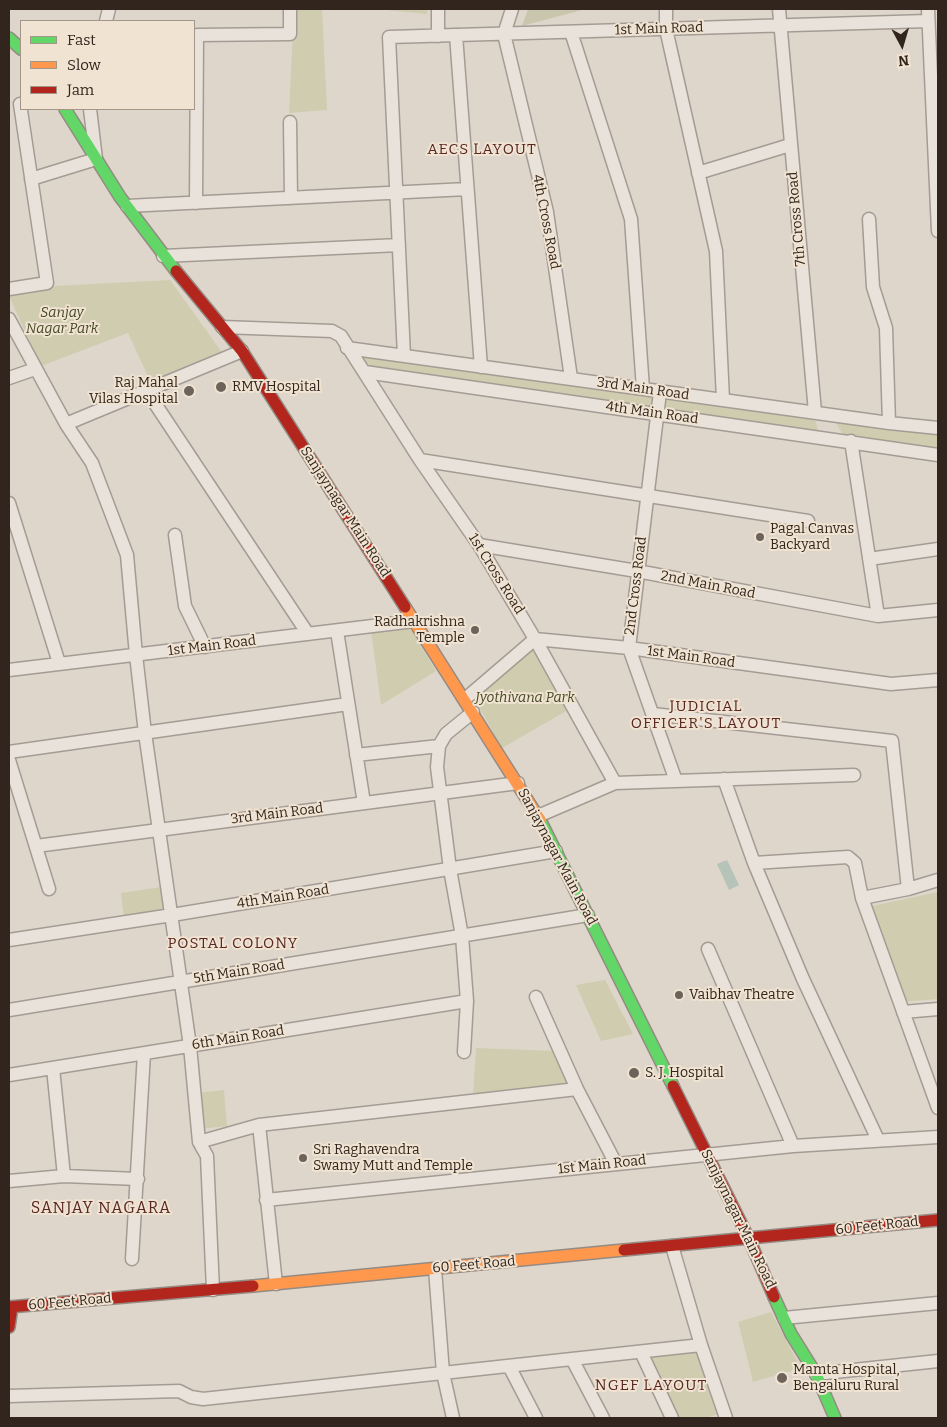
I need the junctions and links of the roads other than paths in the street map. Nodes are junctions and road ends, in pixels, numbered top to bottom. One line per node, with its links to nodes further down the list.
1 (290, 9): 15 (street)
2 (438, 9): 12 (street)
3 (512, 9): 10 (street)
4 (666, 9): 8 (street)
5 (780, 9): 7 (street)
6 (928, 15): 7 (street, 1st Main Road); 30 (street)
7 (780, 26): 8 (street, 1st Main Road); 20 (street, 7th Cross Road)
8 (666, 29): 9 (street, 1st Main Road); 22 (street)
9 (571, 32): 10 (street, 1st Main Road); 44 (street)
10 (504, 34): 11 (street, 1st Main Road); 43 (street, 4th Cross Road)
11 (456, 35): 12 (street, 1st Main Road); 24 (street)
12 (438, 36): 25 (street, 1st Main Road)
13 (9, 38): 14 (street)
14 (20, 48)
15 (195, 60): 27 (street)
16 (17, 104): 23 (street)
17 (66, 110): 21 (street, Sanjaynagar Main Road)
18 (90, 110): 21 (street)
19 (290, 122): 26 (street)
20 (790, 145): 22 (street); 48 (street, 7th Cross Road)
21 (96, 159): 23 (street); 28 (street, Sanjaynagar Main Road)
22 (698, 172): 47 (street)
23 (31, 179): 33 (street)
24 (467, 189): 25 (street); 39 (street)
25 (396, 193): 26 (street); 31 (street)
26 (291, 198): 27 (street)
27 (196, 203): 28 (street)
28 (127, 206): 32 (street, Sanjaynagar Main Road)
29 (869, 219): 50 (street)
30 (938, 231)
31 (398, 245): 32 (street); 38 (street)
32 (163, 256): 35 (street, Sanjaynagar Main Road)
33 (9, 289)
34 (9, 319): 40 (street)
35 (222, 327): 36 (street, 1st Cross Road); 37 (street, Sanjaynagar Main Road)
36 (347, 348): 38 (street, 3rd Main Road); 41 (street, 1st Cross Road)
37 (242, 351): 45 (street); 66 (street, Sanjaynagar Main Road)
38 (404, 356): 39 (street, 3rd Main Road)
39 (480, 367): 43 (street, 3rd Main Road)
40 (35, 369): 42 (street); 51 (street)
41 (364, 372): 49 (street, 4th Main Road); 55 (street, 1st Cross Road)
42 (9, 378)
43 (571, 378): 44 (street, 3rd Main Road)
44 (643, 389): 46 (street, 3rd Main Road)
45 (146, 390): 51 (street); 68 (street)
46 (660, 392): 47 (street, 3rd Main Road); 49 (street, 2nd Cross Road)
47 (723, 400): 48 (street, 3rd Main Road)
48 (814, 412): 50 (street, 3rd Main Road)
49 (658, 414): 53 (street, 4th Main Road); 56 (street, 2nd Cross Road)
50 (889, 423): 52 (street, 3rd Main Road)
51 (66, 424): 72 (street)
52 (938, 428)
53 (851, 442): 54 (street, 4th Main Road); 62 (street)
54 (938, 457)
55 (420, 460): 56 (street); 60 (street, 1st Cross Road)
56 (647, 495): 58 (street); 63 (street, 2nd Cross Road)
57 (9, 503): 73 (street)
58 (808, 521)
59 (175, 535): 70 (street)
60 (479, 545): 63 (street, 2nd Main Road); 69 (street, 1st Cross Road)
61 (938, 549): 62 (street)
62 (869, 559): 65 (street)
63 (637, 571): 65 (street, 2nd Main Road); 71 (street, 2nd Cross Road)
64 (938, 610): 65 (street, 2nd Main Road)
65 (878, 616)
66 (414, 621): 67 (street, 1st Main Road); 76 (street, Sanjaynagar Main Road)
67 (337, 631): 68 (street, 1st Main Road); 77 (street)
68 (308, 634): 70 (street, 1st Main Road)
69 (536, 639): 71 (street, 1st Main Road); 76 (street); 89 (street, 1st Cross Road)
70 (205, 647): 72 (street, 1st Main Road)
71 (629, 648): 75 (street, 1st Main Road); 79 (street, 2nd Cross Road)
72 (136, 655): 73 (street, 1st Main Road); 80 (street)
73 (59, 663): 74 (street, 1st Main Road)
74 (9, 670)
75 (938, 680)
76 (465, 699): 78 (street, Sanjaynagar Main Road)
77 (348, 704): 80 (street); 83 (street)
78 (473, 712): 81 (street); 88 (street, Sanjaynagar Main Road)
79 (653, 714): 87 (street, 2nd Cross Road); 100 (street)
80 (145, 733): 82 (street); 93 (street)
81 (439, 746): 83 (street); 90 (street)
82 (9, 752)
83 (356, 754): 91 (street)
84 (9, 760): 94 (street)
85 (854, 775): 86 (street)
86 (724, 779): 87 (street); 96 (street)
87 (676, 781): 89 (street)
88 (518, 783): 90 (street, 3rd Main Road); 92 (street, Sanjaynagar Main Road)
89 (615, 784): 92 (street)
90 (442, 793): 91 (street, 3rd Main Road); 97 (street)
91 (364, 803): 93 (street, 3rd Main Road)
92 (538, 816): 95 (street, Sanjaynagar Main Road)
93 (159, 830): 94 (street, 3rd Main Road); 102 (street)
94 (36, 846): 99 (street)
95 (556, 851): 97 (street, 4th Main Road); 103 (street, Sanjaynagar Main Road)
96 (754, 863): 101 (street); 123 (street)
97 (450, 869): 102 (street, 4th Main Road); 104 (street)
98 (938, 880): 100 (street)
99 (49, 889)
100 (908, 889): 101 (street)
101 (862, 898): 112 (street)
102 (172, 915): 105 (street, 4th Main Road); 107 (street)
103 (588, 915): 104 (street, 5th Main Road); 126 (street, Sanjaynagar Main Road)
104 (462, 936): 107 (street, 5th Main Road); 109 (street)
105 (9, 940)
106 (708, 949): 125 (street)
107 (181, 982): 111 (street, 5th Main Road); 113 (street)
108 (536, 997): 119 (street)
109 (467, 1001): 113 (street, 6th Main Road); 114 (street)
110 (938, 1009): 112 (street)
111 (9, 1010)
112 (903, 1012): 118 (street)
113 (190, 1046): 115 (street, 6th Main Road); 124 (street)
114 (464, 1052)
115 (144, 1053): 116 (street, 6th Main Road); 129 (street)
116 (53, 1068): 117 (street, 6th Main Road); 128 (street)
117 (9, 1075)
118 (932, 1075): 120 (street)
119 (577, 1089): 121 (street); 127 (street)
120 (938, 1108)
121 (259, 1125): 124 (street); 131 (street)
122 (938, 1137): 123 (street, 1st Main Road)
123 (878, 1140): 125 (street, 1st Main Road)
124 (199, 1142): 138 (street)
125 (793, 1146): 126 (street, 1st Main Road)
126 (707, 1154): 127 (street, 1st Main Road); 133 (street, Sanjaynagar Main Road)
127 (616, 1164): 131 (street, 1st Main Road)
128 (64, 1176): 129 (street); 130 (street)
129 (138, 1179): 135 (street)
130 (9, 1181)
131 (266, 1200): 137 (street)
132 (938, 1220): 133 (street, 60 Feet Road)
133 (749, 1239): 134 (street, 60 Feet Road); 141 (street, Sanjaynagar Main Road)
134 (672, 1246): 136 (street, 60 Feet Road); 143 (street)
135 (132, 1259)
136 (435, 1269): 137 (street, 60 Feet Road); 148 (street)
137 (276, 1284): 138 (street, 60 Feet Road)
138 (213, 1290): 140 (street, 60 Feet Road)
139 (938, 1303): 141 (street)
140 (10, 1307): 142 (street)
141 (784, 1318): 149 (street, Sanjaynagar Main Road)
142 (9, 1327)
143 (701, 1345): 144 (street); 155 (street)
144 (641, 1352): 145 (street); 154 (street)
145 (572, 1360): 147 (street); 153 (street)
146 (938, 1361): 149 (street)
147 (509, 1366): 148 (street); 152 (street)
148 (443, 1374): 150 (street); 151 (street)
149 (816, 1374): 156 (street, Sanjaynagar Main Road)
150 (9, 1396)
151 (453, 1418)
152 (536, 1418)
153 (603, 1418)
154 (672, 1418)
155 (726, 1418)
156 (835, 1418)

